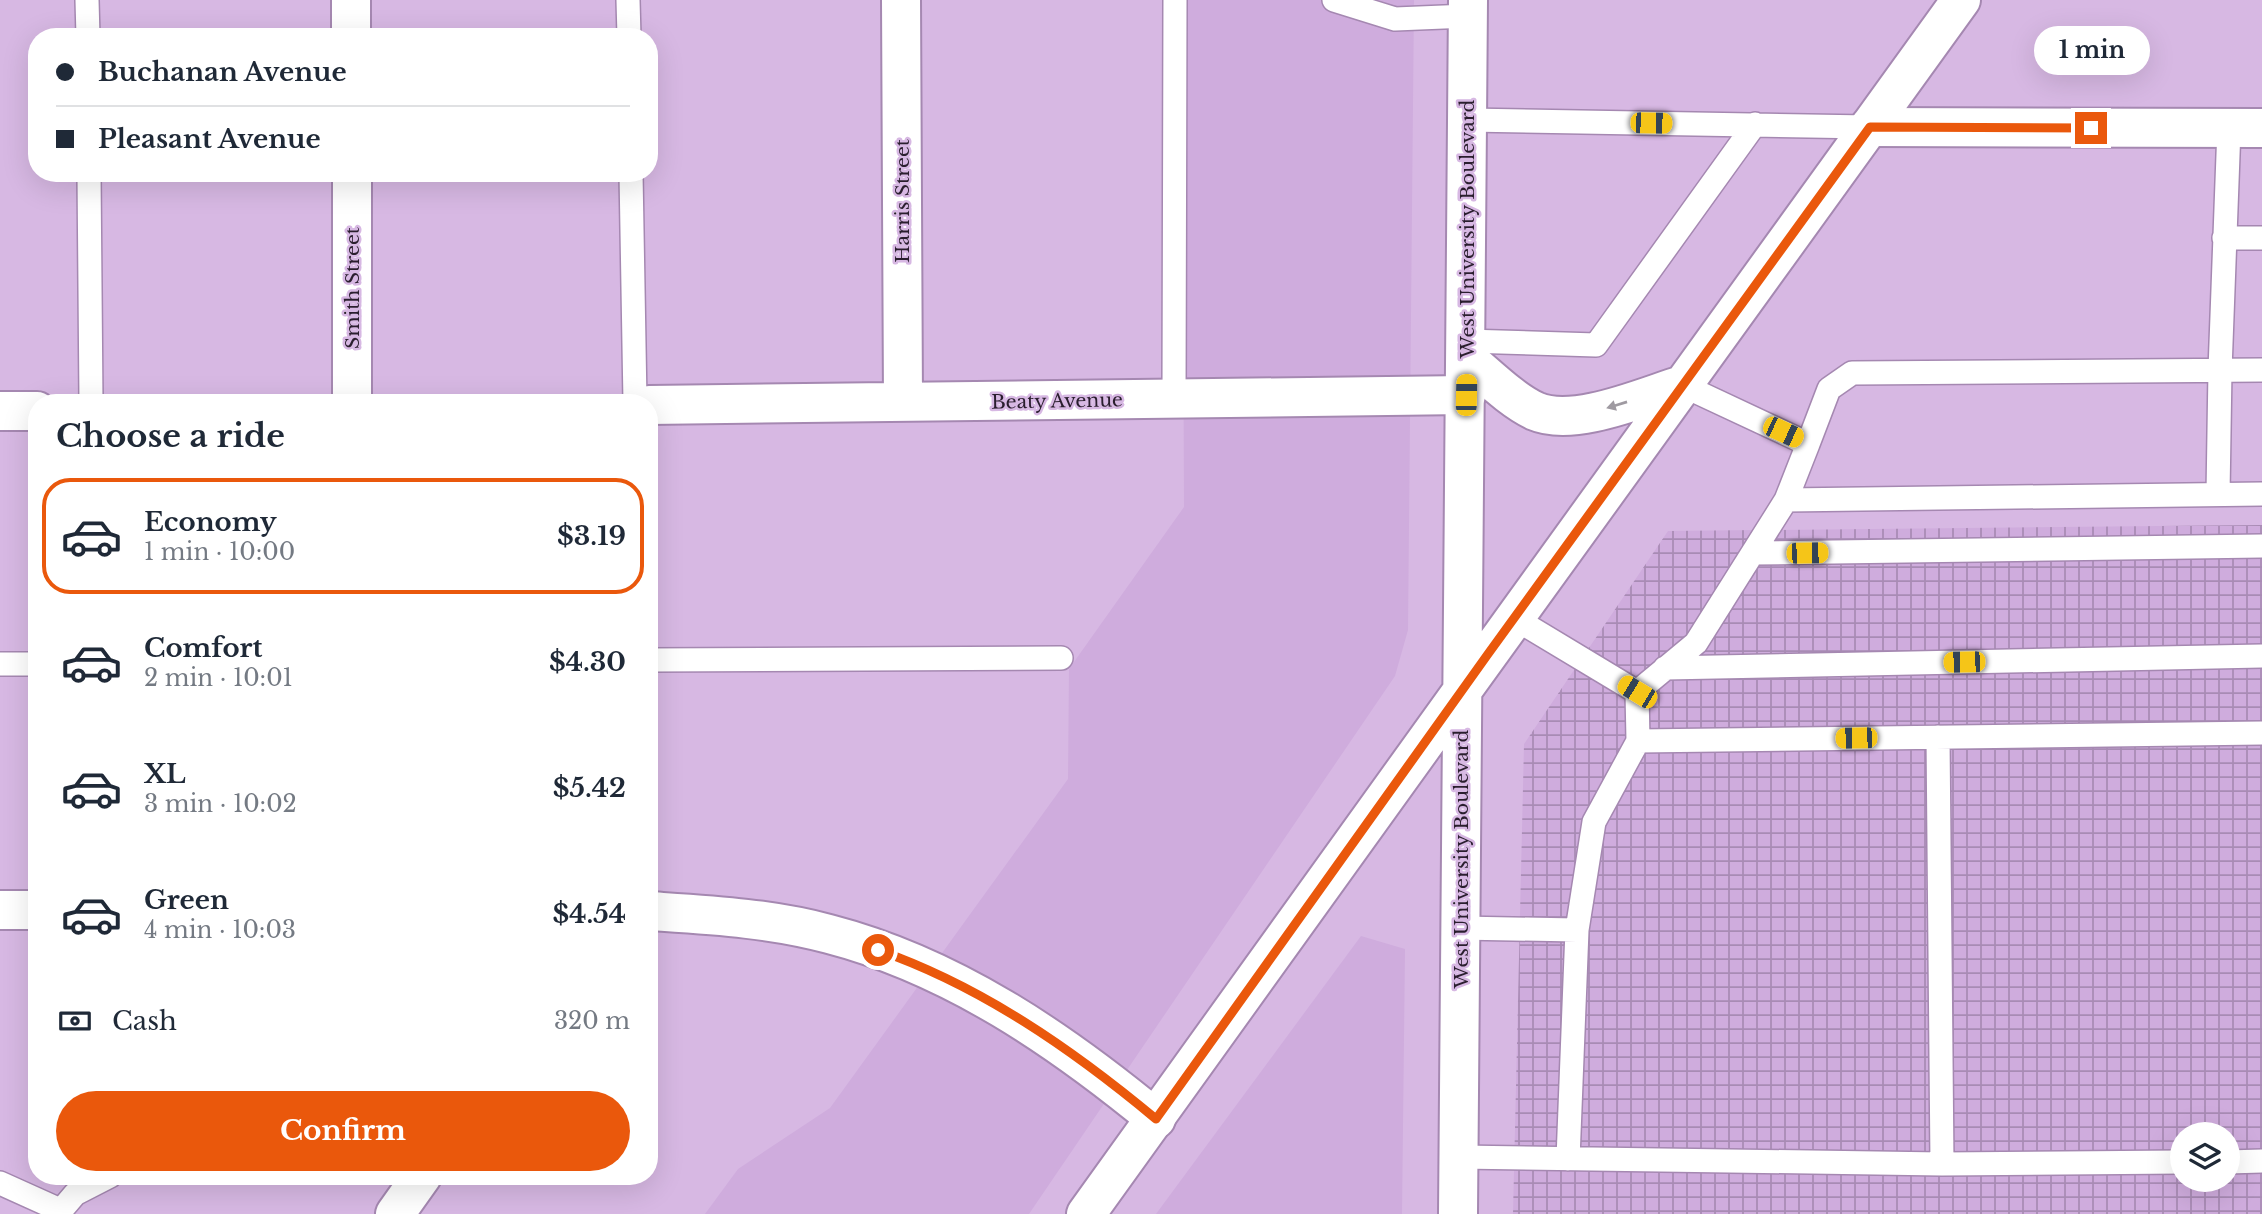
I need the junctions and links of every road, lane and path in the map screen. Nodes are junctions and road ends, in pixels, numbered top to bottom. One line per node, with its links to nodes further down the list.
1 (87, 0): 9 (lane)
2 (351, 0): 10 (main road)
3 (628, 0): 11 (lane)
4 (901, 0): 30 (main road, Harris Street)
5 (1175, 0): 29 (lane)
6 (1334, 0): 8 (lane)
7 (1961, 0): 14 (main road)
8 (1468, 8): 12 (main road, West University Boulevard)
9 (88, 28)
10 (351, 28)
11 (629, 28)
12 (1468, 120): 13 (lane); 21 (main road, West University Boulevard)
13 (1755, 124): 14 (lane); 21 (lane)
14 (1870, 127): 15 (main road); 24 (main road)
15 (2245, 128): 19 (lane)
16 (89, 182): 25 (lane)
17 (352, 182): 26 (main road, Smith Street)
18 (631, 182): 27 (lane)
19 (2224, 238): 20 (lane); 22 (lane)
20 (2262, 238)
21 (1466, 349): 24 (main road, one-way to 21); 28 (main road, West University Boulevard)
22 (2220, 370): 23 (lane); 34 (lane); 35 (lane)
23 (2262, 370)
24 (1682, 385): 34 (lane); 40 (main road)
25 (91, 394)
26 (352, 394)
27 (635, 394)
28 (1466, 395): 29 (main road, Beaty Avenue); 47 (main road, West University Boulevard)
29 (1174, 400): 30 (main road, Beaty Avenue)
30 (903, 402): 31 (main road, Beaty Avenue)
31 (658, 405)
32 (0, 411): 33 (main road)
33 (28, 411)
34 (1808, 444): 37 (lane)
35 (2218, 494): 36 (lane); 37 (lane)
36 (2262, 494)
37 (1786, 500): 39 (lane)
38 (2262, 546): 39 (lane)
39 (1754, 553): 46 (lane)
40 (1514, 618): 47 (main road); 48 (lane)
41 (2262, 656): 46 (lane)
42 (1061, 658): 43 (lane)
43 (658, 660)
44 (0, 664): 45 (lane)
45 (28, 664)
46 (1665, 668): 48 (lane)
47 (1462, 691): 55 (main road, West University Boulevard); 57 (main road)
48 (1637, 692): 51 (lane)
49 (2262, 733): 50 (lane)
50 (1938, 737): 51 (lane); 63 (lane)
51 (1638, 740): 56 (lane)
52 (28, 909): 53 (main road)
53 (0, 910)
54 (658, 912): 57 (main road)
55 (1460, 928): 56 (lane); 58 (main road, West University Boulevard)
56 (1577, 930): 59 (lane)
57 (1156, 1119): 69 (main road)
58 (1459, 1157): 59 (lane); 70 (main road, West University Boulevard)
59 (1568, 1159): 63 (lane)
60 (2262, 1161): 62 (lane)
61 (2170, 1162): 63 (lane)
62 (2240, 1162)
63 (1942, 1164)
64 (0, 1183): 67 (lane)
65 (92, 1185): 67 (lane)
66 (416, 1185): 68 (main road)
67 (59, 1212)
68 (395, 1214)
69 (1086, 1214)
70 (1458, 1214)

